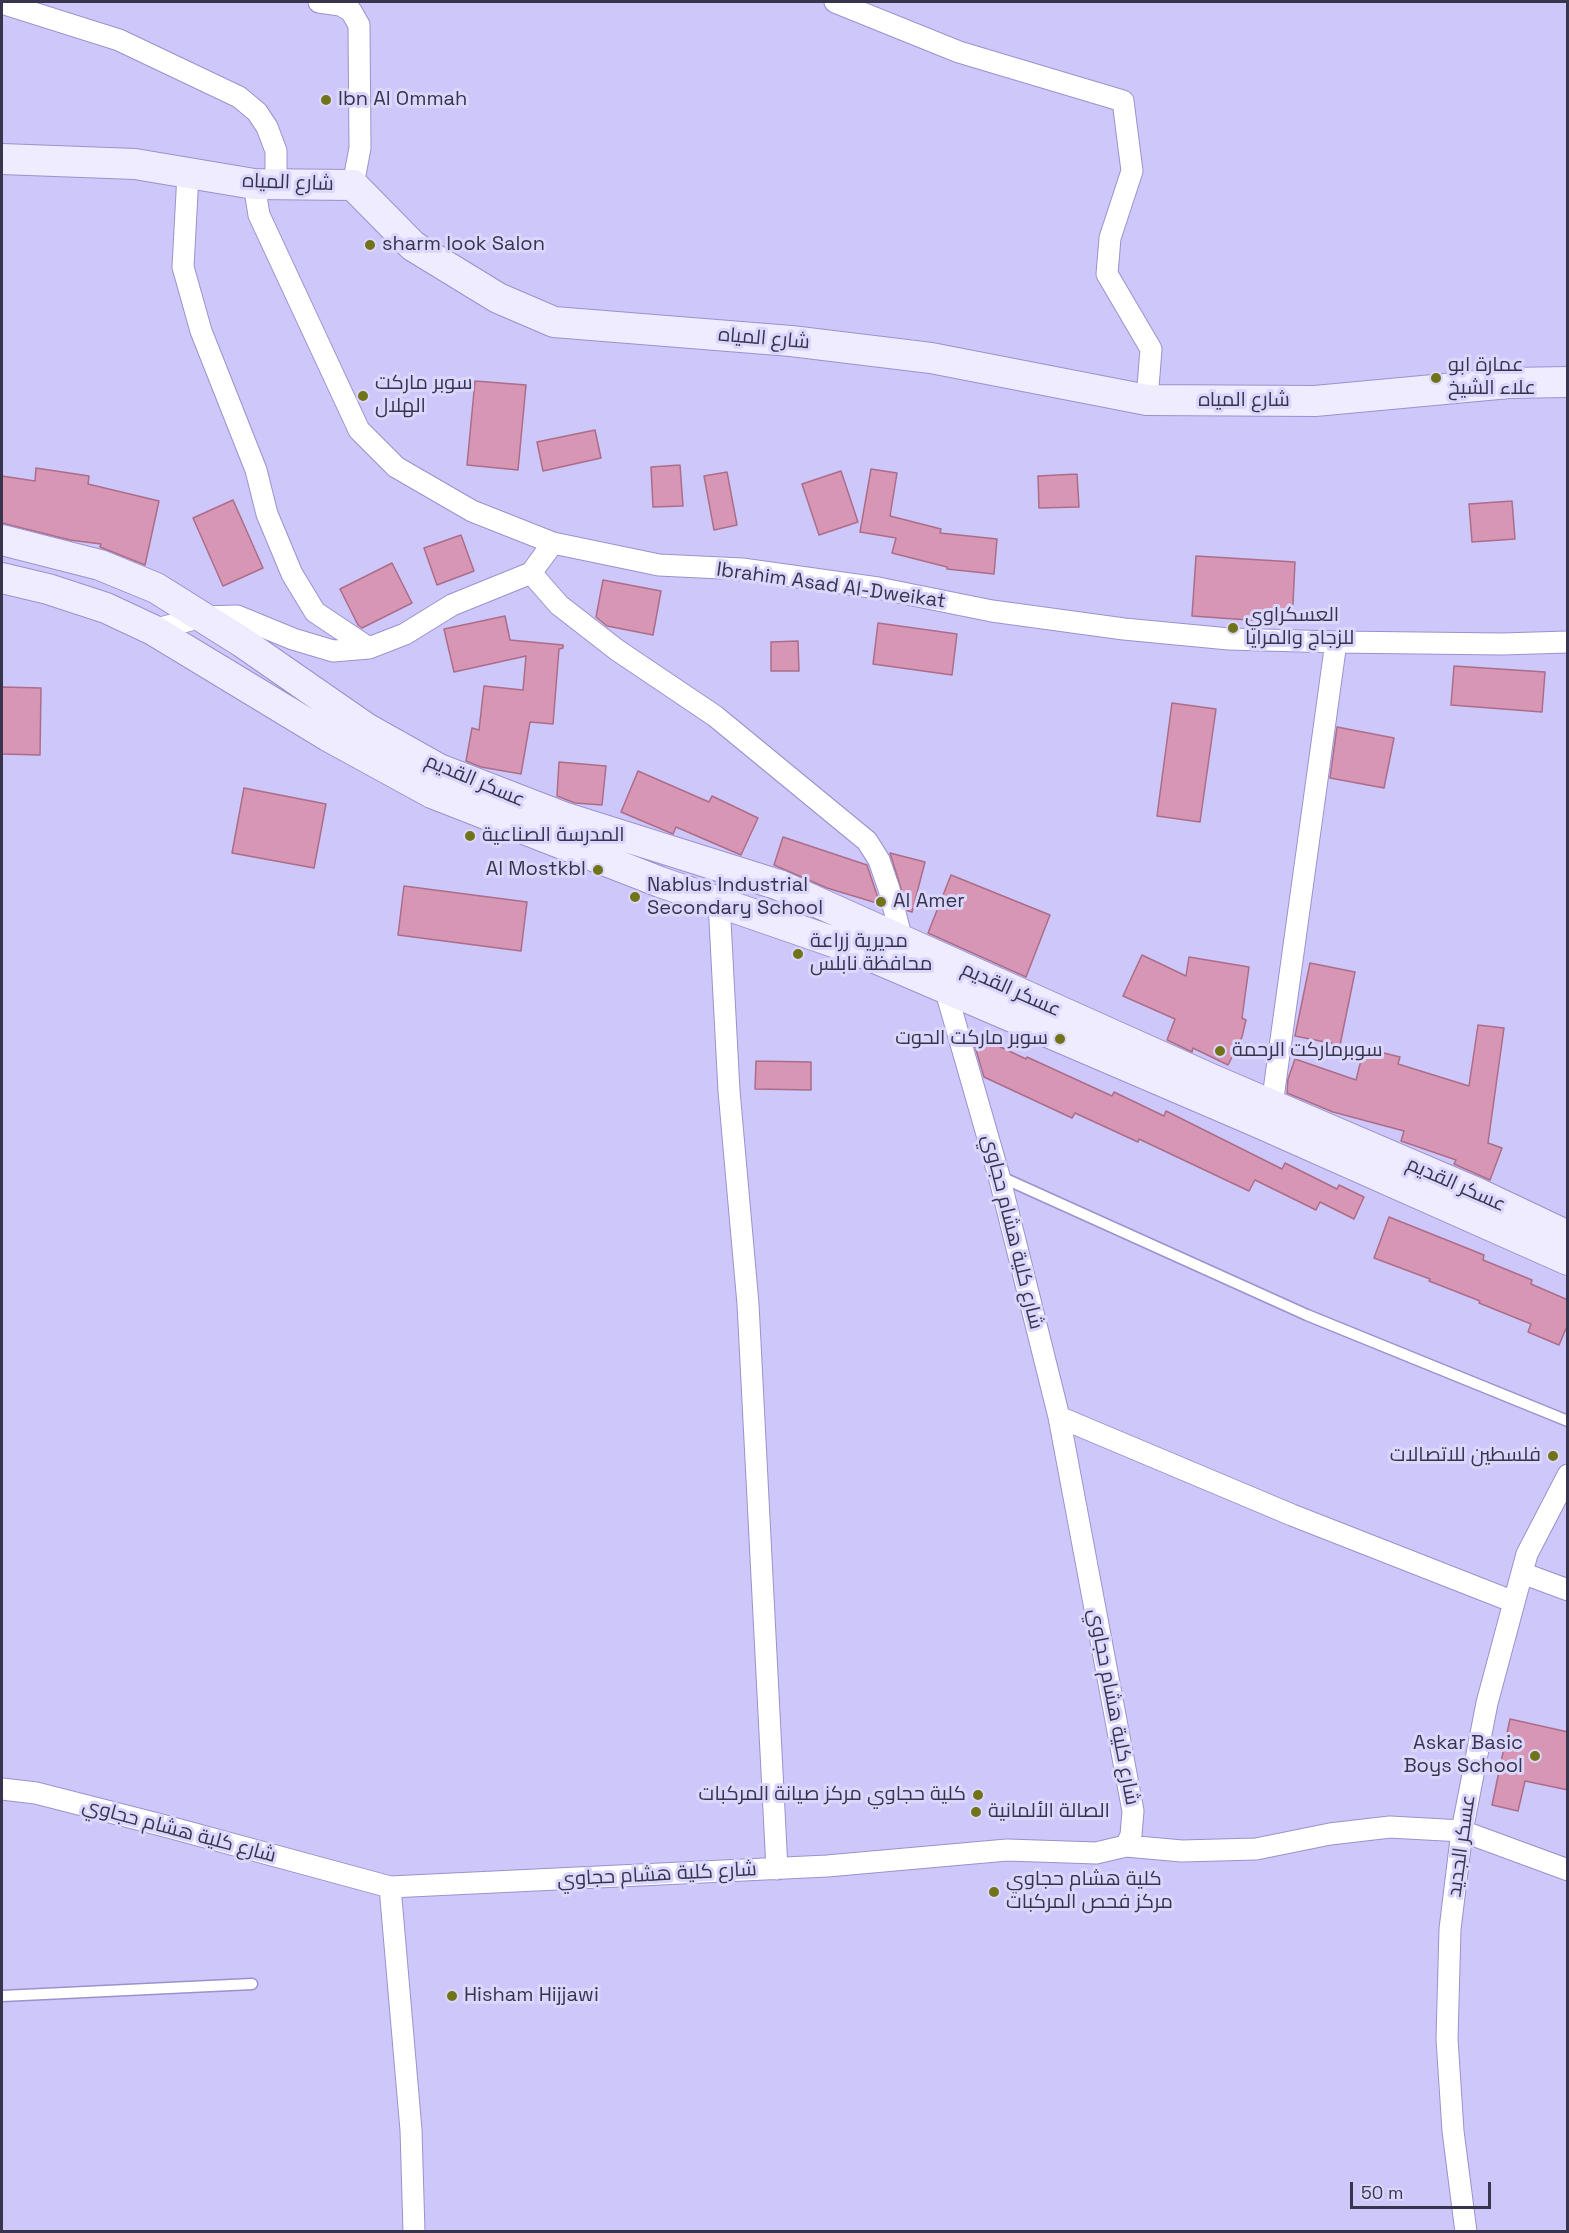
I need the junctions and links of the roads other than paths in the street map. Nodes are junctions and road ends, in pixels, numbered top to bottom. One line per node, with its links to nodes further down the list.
1 (835, 2): 9 (street)
2 (2, 3): 6 (street, Ibrahim Asad Al-Dweikat)
3 (339, 3): 7 (street)
4 (2, 159): 5 (street, شارع المياه)
5 (188, 174): 6 (street, شارع المياه); 18 (street)
6 (265, 184): 7 (street, شارع المياه); 11 (street, Ibrahim Asad Al-Dweikat)
7 (353, 185): 9 (street, شارع المياه)
8 (1568, 382): 9 (street, شارع المياه)
9 (1147, 400)
10 (2, 540): 14 (street, عسكر القديم)
11 (553, 543): 12 (street); 16 (street, Ibrahim Asad Al-Dweikat)
12 (531, 573): 18 (street); 20 (street)
13 (2, 578): 15 (street, عسكر القديم)
14 (202, 617): 15 (street); 18 (street); 20 (street, عسكر القديم)
15 (153, 630): 19 (street, عسكر القديم)
16 (1336, 642): 17 (street, Ibrahim Asad Al-Dweikat); 24 (street)
17 (1568, 642)
18 (369, 648)
19 (719, 902): 22 (street, عسكر القديم); 37 (street)
20 (903, 942): 21 (street, عسكر القديم); 22 (street)
21 (936, 957): 23 (street, شارع كلية هشام حجاوي); 24 (street, عسكر القديم)
22 (908, 972): 23 (street, عسكر القديم)
23 (945, 988): 24 (street, عسكر القديم); 25 (street, شارع كلية هشام حجاوي)
24 (1264, 1113): 26 (street, عسكر القديم); 27 (street, عسكر القديم)
25 (999, 1176): 28 (street, شارع كلية هشام حجاوي); 29 (lane)
26 (1568, 1236)
27 (1568, 1260)
28 (1059, 1417): 33 (street); 36 (street, شارع كلية هشام حجاوي)
29 (1568, 1421)
30 (1568, 1475): 31 (street, عسكر الجديد)
31 (1522, 1573): 32 (street); 33 (street, عسكر الجديد)
32 (1568, 1590)
33 (1514, 1602): 35 (street, عسكر الجديد)
34 (2, 1789): 39 (street, شارع كلية هشام حجاوي)
35 (1462, 1831): 36 (street); 38 (street); 43 (street, عسكر الجديد)
36 (1126, 1846): 37 (street, شارع كلية هشام حجاوي)
37 (777, 1869): 39 (street, شارع كلية هشام حجاوي)
38 (1568, 1870)
39 (390, 1887): 42 (street)
40 (252, 1984): 41 (lane)
41 (2, 1996)
42 (414, 2232)
43 (1466, 2232)

